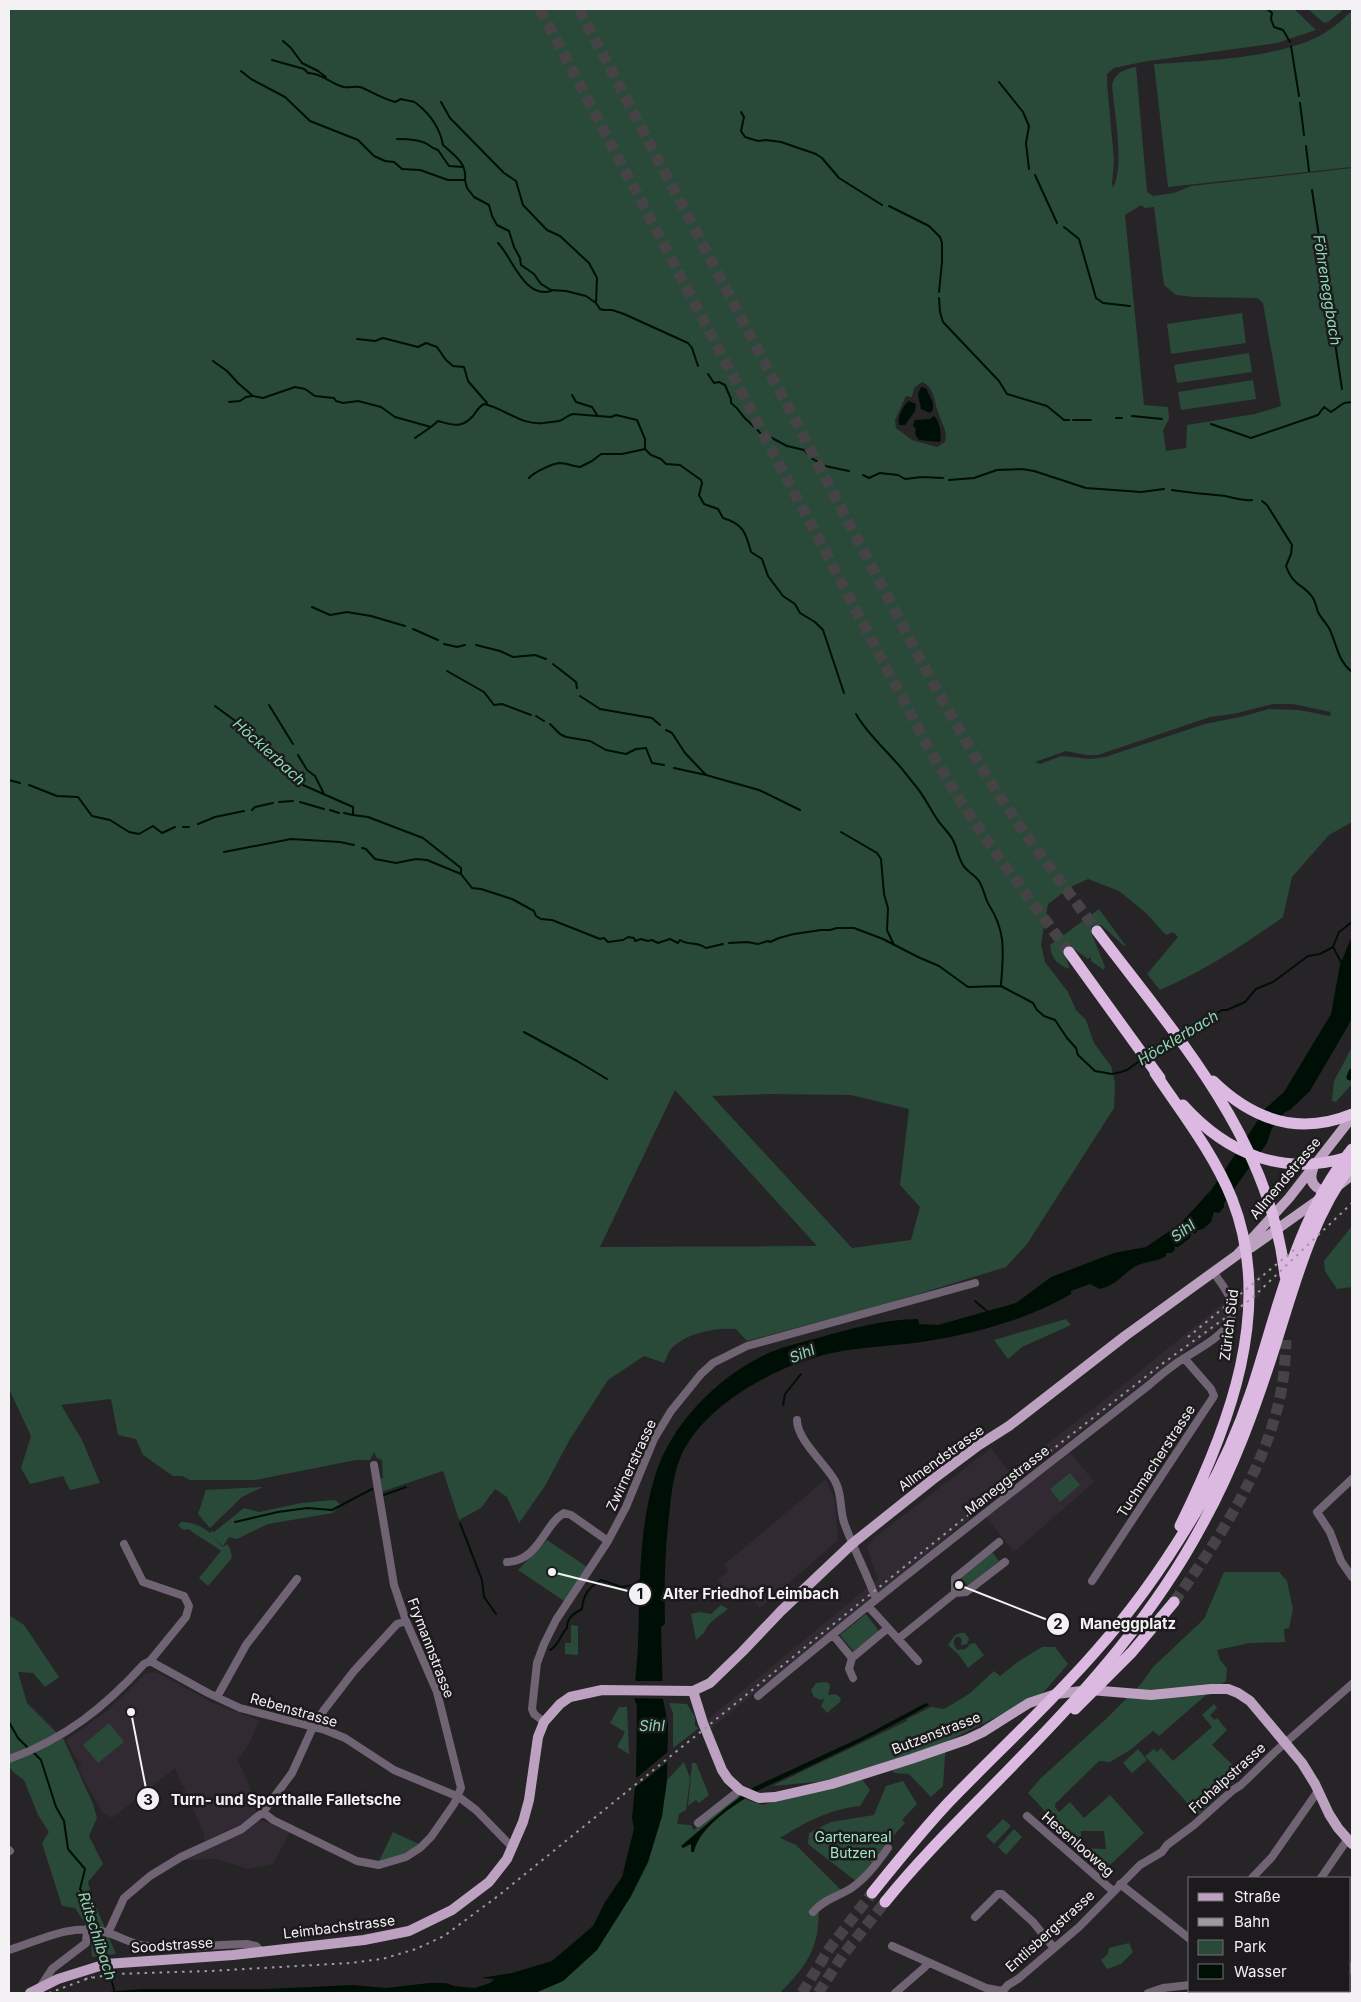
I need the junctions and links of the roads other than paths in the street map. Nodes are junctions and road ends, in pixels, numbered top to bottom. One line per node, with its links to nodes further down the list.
1 (1097, 931): 3 (highway)
2 (1069, 952): 4 (highway)
3 (1196, 1062): 5 (highway); 15 (highway)
4 (1155, 1073): 7 (highway); 30 (highway, Zürich Süd)
5 (1352, 1115): 9 (main road, Allmendstrasse)
6 (1352, 1149): 18 (highway)
7 (1352, 1156)
8 (1352, 1164): 18 (highway)
9 (1313, 1168): 11 (main road); 12 (main road, Allmendstrasse)
10 (1352, 1175): 11 (main road, Allmendstrasse)
11 (1328, 1192): 12 (main road, Allmendstrasse)
12 (1237, 1255): 13 (main road, Allmendstrasse)
13 (1213, 1272): 16 (street, Maneggstrasse); 23 (main road, Allmendstrasse)
14 (975, 1283): 21 (street, Zwirnerstrasse)
15 (1286, 1340)
16 (1184, 1358): 29 (street, Tuchmacherstrasse); 32 (street, Maneggstrasse)
17 (797, 1420): 23 (street)
18 (1238, 1439): 30 (highway); 51 (highway)
19 (374, 1465): 35 (street, Frymannstrasse)
20 (1352, 1479): 27 (street)
21 (608, 1540): 25 (street); 47 (street, Zwirnerstrasse)
22 (998, 1542): 31 (street)
23 (853, 1543): 32 (street); 44 (main road, Allmendstrasse)
24 (124, 1544): 40 (street)
25 (508, 1562)
26 (1005, 1562): 31 (street)
27 (1352, 1577)
28 (297, 1579): 46 (street)
29 (1092, 1581)
30 (1148, 1585): 64 (highway)
31 (955, 1593): 38 (street)
32 (876, 1599): 34 (street, Maneggstrasse)
33 (1174, 1602): 51 (highway)
34 (868, 1606): 36 (street); 37 (street, Maneggstrasse)
35 (406, 1621): 48 (street); 54 (street, Frymannstrasse)
36 (888, 1628): 38 (street); 39 (street)
37 (833, 1635): 39 (street); 45 (street, Maneggstrasse)
38 (898, 1639): 41 (street)
39 (852, 1658): 42 (street)
40 (150, 1661): 46 (street, Rebenstrasse); 50 (street)
41 (918, 1661)
42 (853, 1678)
43 (1352, 1684): 49 (street, Frohalpstrasse)
44 (693, 1691): 47 (main road, Leimbachstrasse); 53 (main road)
45 (758, 1696)
46 (217, 1697): 48 (street, Rebenstrasse)
47 (544, 1722): 59 (main road, Leimbachstrasse)
48 (313, 1727): 54 (street, Rebenstrasse); 55 (street)
49 (1285, 1744): 52 (main road, Butzenstrasse); 53 (main road, Butzenstrasse); 63 (street, Frohalpstrasse)
50 (11, 1758)
51 (1020, 1758): 65 (highway)
52 (1318, 1791): 58 (main road, Butzenstrasse); 61 (street)
53 (745, 1792): 57 (street)
54 (459, 1797): 55 (street); 59 (street)
55 (263, 1812): 69 (street)
56 (1027, 1816): 63 (street, Hesenlooweg)
57 (698, 1823)
58 (1350, 1842): 62 (street)
59 (512, 1847): 74 (main road, Leimbachstrasse)
60 (888, 1848): 66 (street)
61 (1253, 1877)
62 (1323, 1877)
63 (1116, 1888): 70 (street, Hesenlooweg); 72 (street, Entlisbergstrasse)
64 (872, 1893)
65 (885, 1902)
66 (813, 1912)
67 (975, 1917): 72 (street)
68 (90, 1930): 69 (street, Leimbachstrasse); 73 (street, Leimbachstrasse); 77 (street)
69 (105, 1932): 74 (street, Leimbachstrasse)
70 (1188, 1936)
71 (892, 1946): 75 (street)
72 (1054, 1948): 78 (street, Entlisbergstrasse)
73 (9, 1950)
74 (261, 1951): 77 (main road, Soodstrasse)
75 (928, 1962): 78 (street); 80 (street)
76 (1188, 1985): 81 (street)
77 (41, 1986): 79 (main road, Soodstrasse)
78 (1001, 1992)
79 (30, 1993)
80 (895, 1993)
81 (1148, 1993)

